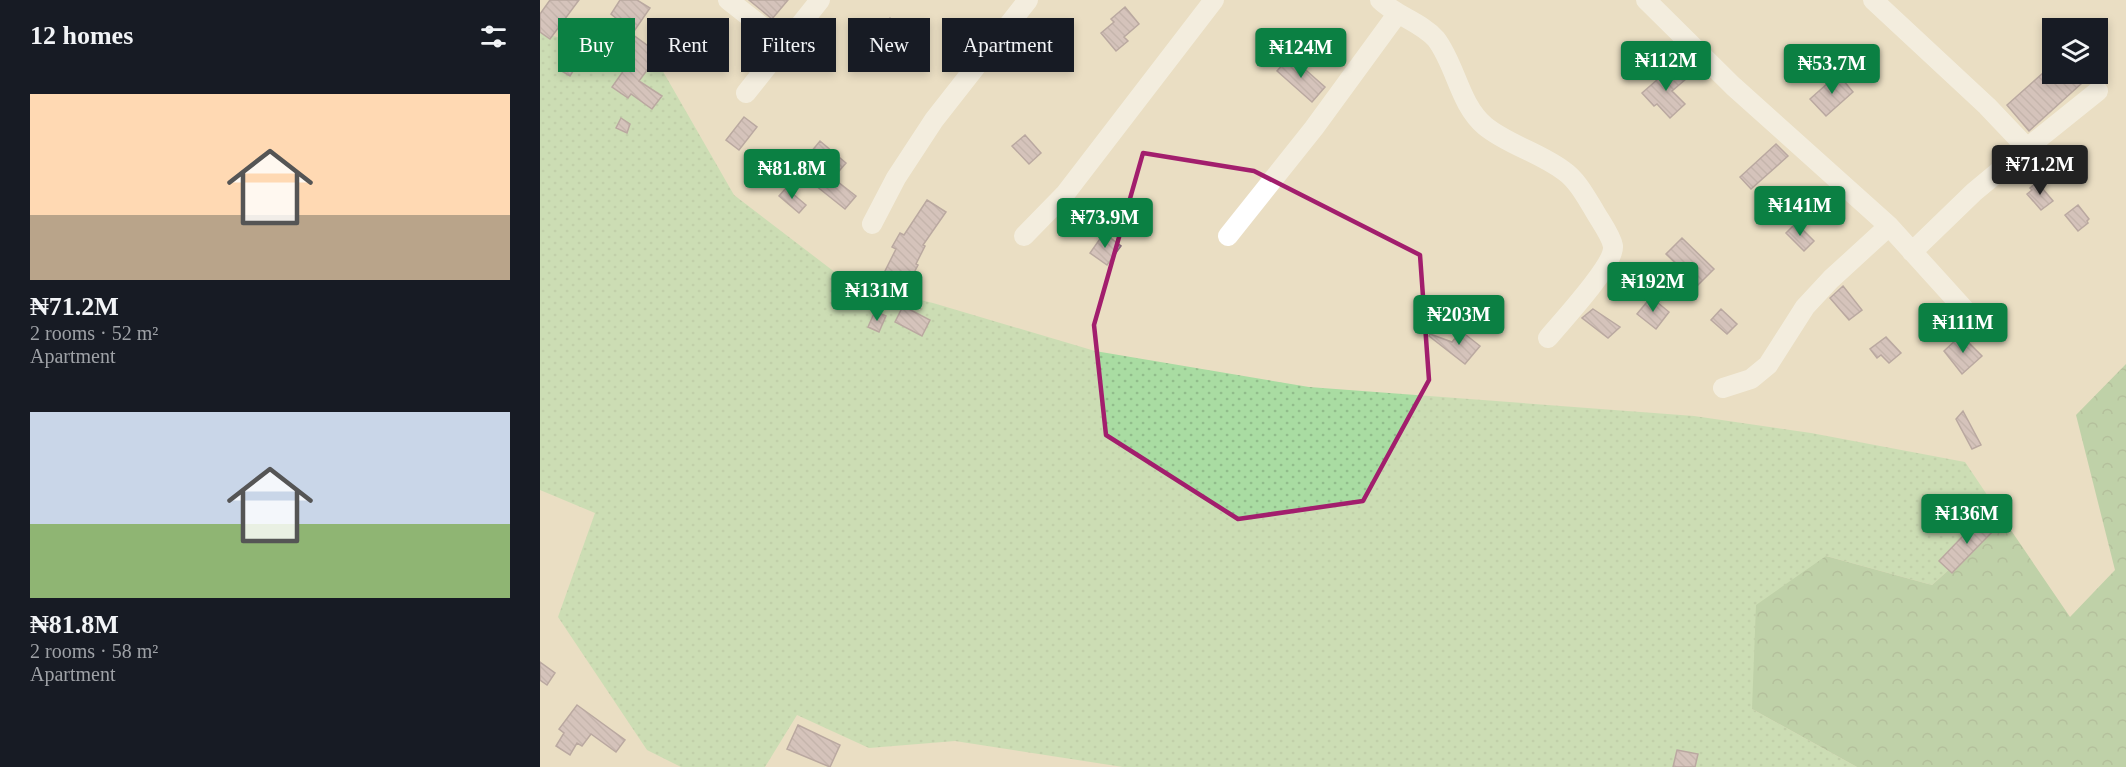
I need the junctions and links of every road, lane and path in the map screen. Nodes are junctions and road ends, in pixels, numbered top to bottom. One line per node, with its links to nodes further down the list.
1 (728, 0): 9 (street)
2 (820, 0): 10 (street)
3 (1028, 0): 15 (street)
4 (1214, 0): 17 (street)
5 (1380, 0): 8 (street)
6 (1646, 0): 16 (street)
7 (1873, 0): 14 (street)
8 (1398, 13): 18 (street); 21 (street)
9 (751, 18)
10 (805, 18)
11 (762, 72): 13 (street)
12 (2098, 91): 14 (street)
13 (746, 93)
14 (2027, 148): 19 (street)
15 (872, 224)
16 (1889, 226): 19 (street); 22 (street)
17 (1024, 236)
18 (1228, 236)
19 (1912, 252): 20 (street)
20 (1985, 332)
21 (1548, 338)
22 (1723, 388)

